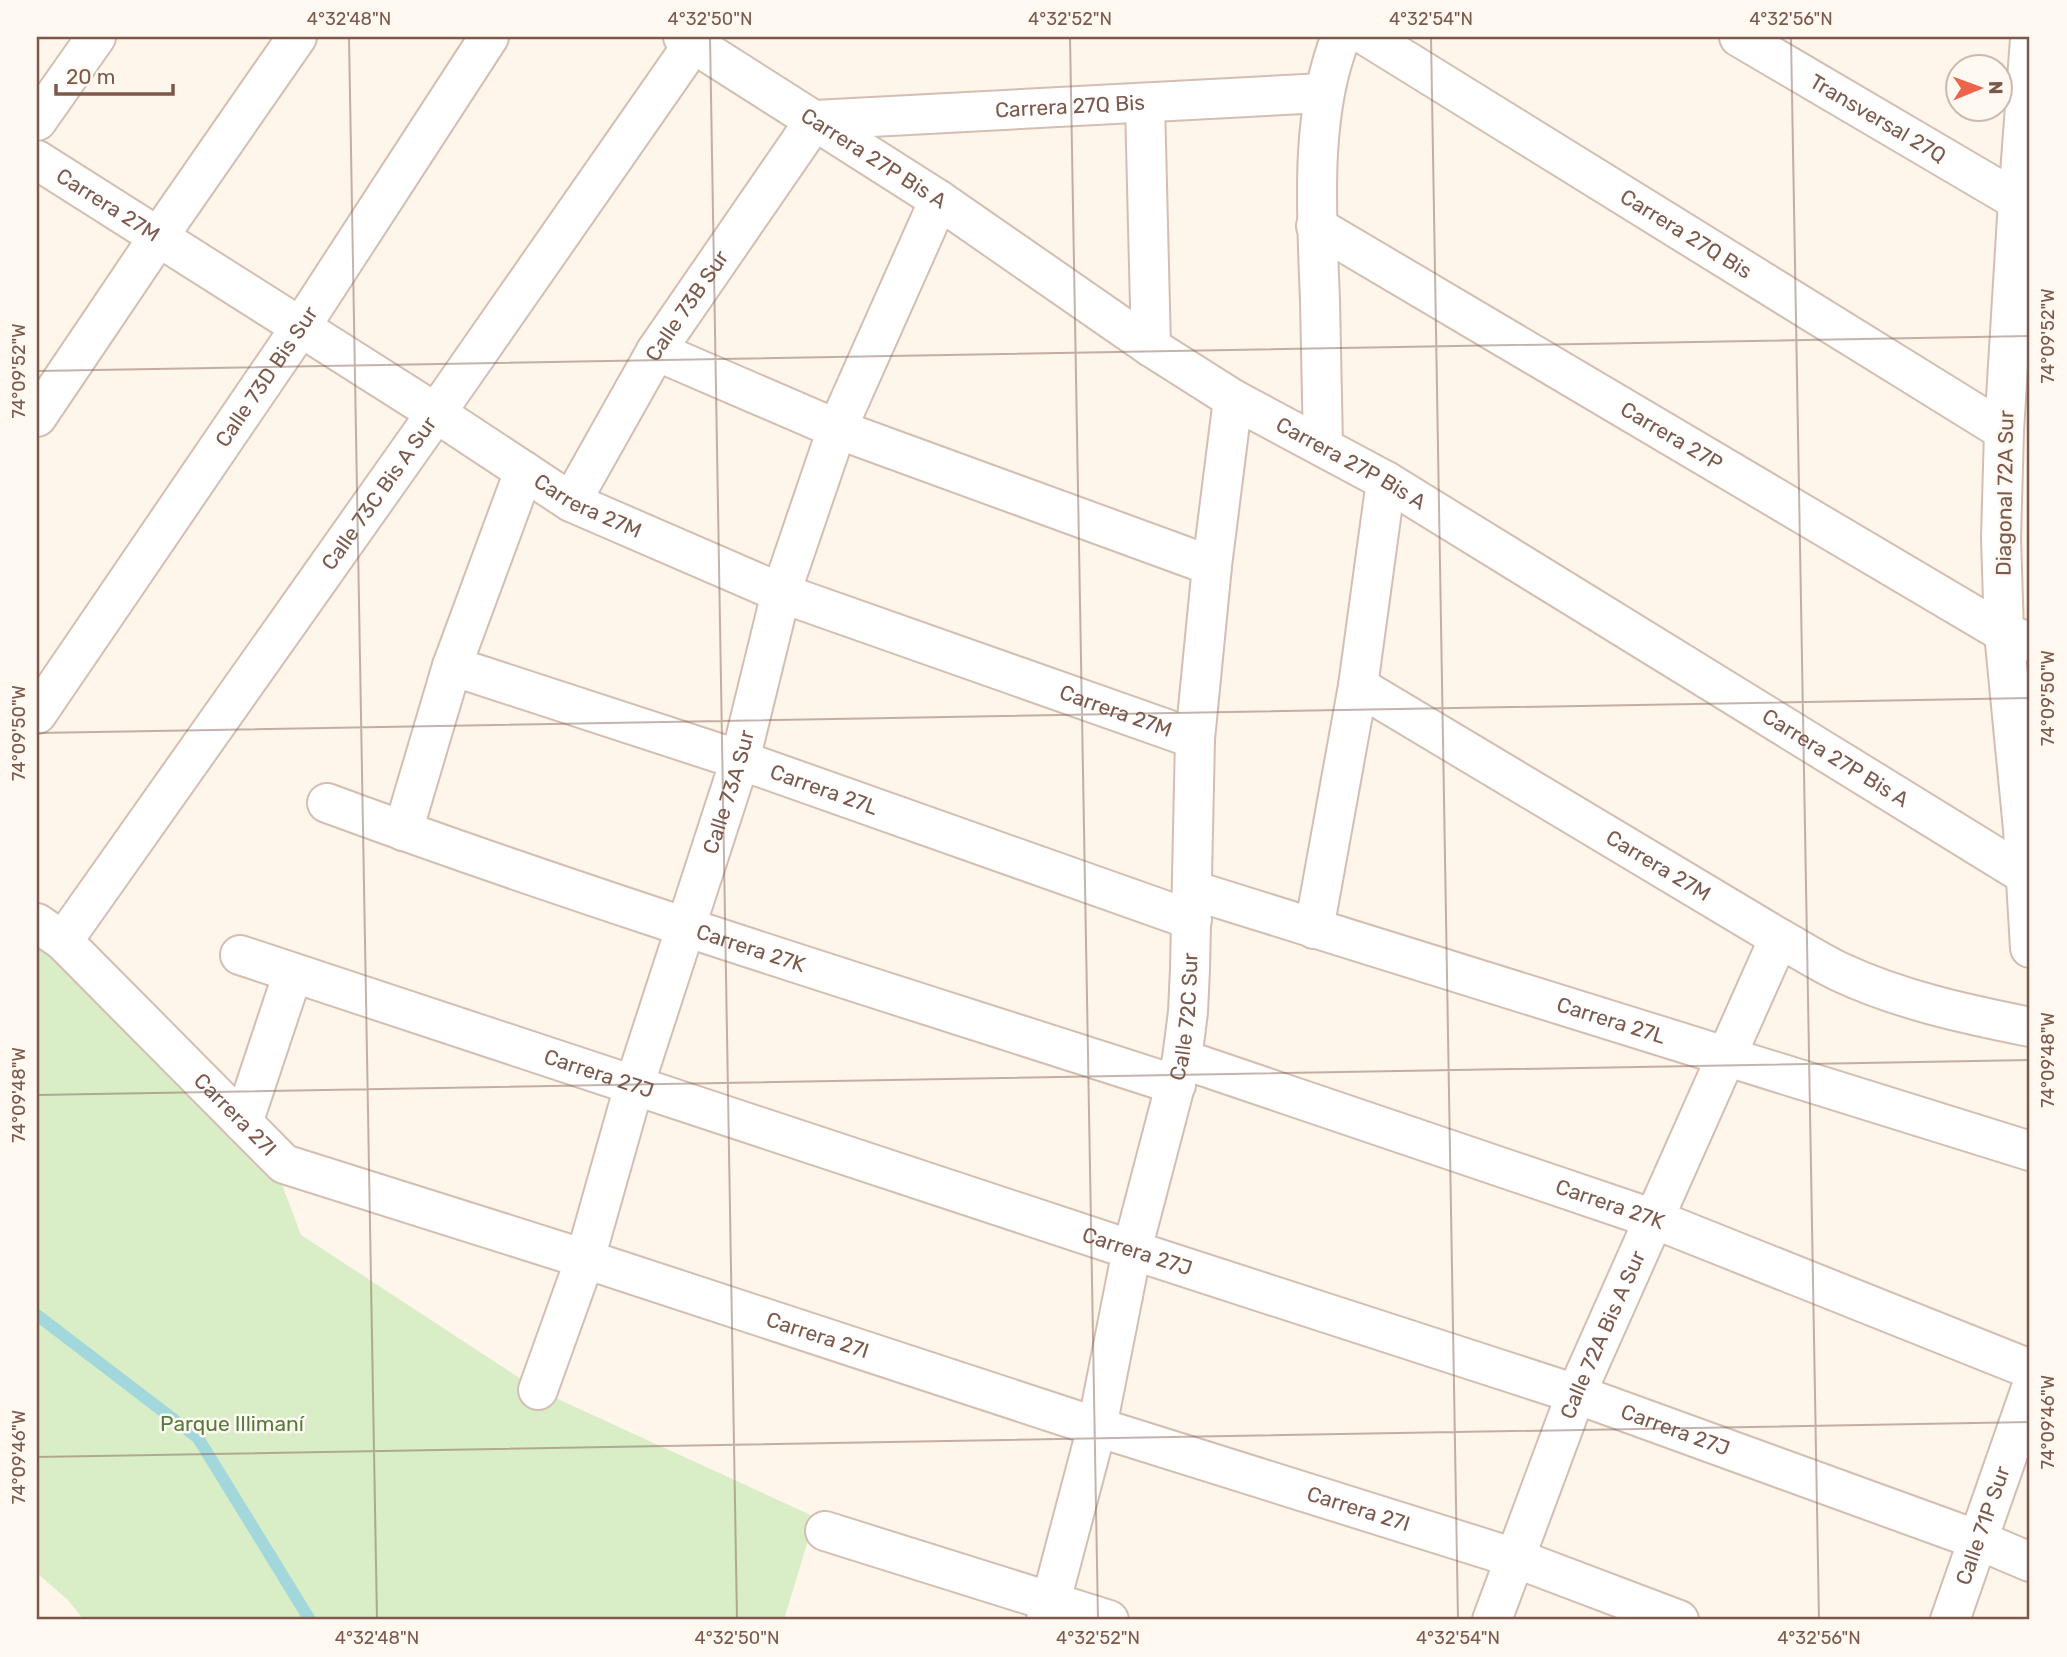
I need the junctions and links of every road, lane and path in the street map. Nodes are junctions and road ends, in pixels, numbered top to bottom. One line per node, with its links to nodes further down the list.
1 (96, 37): 12 (street)
2 (297, 37): 18 (street)
3 (489, 37): 20 (street, Calle 73D Bis Sur)
4 (1340, 37): 9 (street)
5 (1368, 37): 27 (street, Carrera 27Q Bis)
6 (1739, 37): 16 (street, Transversal 27Q)
7 (2030, 38): 13 (street, Diagonal 72A Sur)
8 (688, 40): 11 (street, Carrera 27P Bis A); 24 (street, Calle 73C Bis A Sur)
9 (1323, 93): 10 (street, Carrera 27Q Bis); 17 (street)
10 (1145, 104): 11 (street, Carrera 27Q Bis); 21 (street)
11 (815, 120): 15 (street, Carrera 27P Bis A); 22 (street, Calle 73B Sur)
12 (37, 121)
13 (2025, 147): 16 (street, Diagonal 72A Sur)
14 (37, 160): 18 (street, Carrera 27M)
15 (939, 200): 21 (street, Carrera 27P Bis A); 26 (street, Calle 73A Sur)
16 (2018, 201): 19 (street, Diagonal 72A Sur)
17 (1316, 226): 28 (street); 34 (street, Carrera 27P)
18 (159, 236): 20 (street, Carrera 27M); 25 (street)
19 (2020, 313): 27 (street, Diagonal 72A Sur)
20 (300, 328): 24 (street, Carrera 27M); 37 (street, Calle 73D Bis Sur)
21 (1151, 346): 23 (street, Carrera 27P Bis A)
22 (656, 351): 26 (street); 31 (street, Calle 73B Sur)
23 (1233, 398): 28 (street, Carrera 27P Bis A); 32 (street, Calle 72C Sur)
24 (436, 413): 29 (street, Carrera 27M); 47 (street, Calle 73C Bis A Sur)
25 (37, 416)
26 (837, 429): 32 (street); 33 (street, Calle 73A Sur)
27 (2004, 431): 34 (street, Diagonal 72A Sur)
28 (1323, 446): 30 (street, Carrera 27P Bis A)
29 (524, 471): 31 (street, Carrera 27M); 35 (street)
30 (1386, 481): 36 (street); 43 (street, Carrera 27P Bis A)
31 (571, 502): 33 (street, Carrera 27M)
32 (1212, 566): 38 (street, Calle 72C Sur)
33 (781, 593): 38 (street, Carrera 27M); 39 (street, Calle 73A Sur)
34 (2017, 637): 41 (street, Diagonal 72A Sur)
35 (452, 666): 39 (street, Carrera 27L); 42 (street)
36 (1357, 686): 46 (street); 48 (street, Carrera 27M)
37 (37, 715)
38 (1195, 739): 44 (street, Calle 72C Sur)
39 (740, 760): 44 (street, Carrera 27L); 45 (street, Calle 73A Sur)
40 (327, 803): 42 (street, Carrera 27K)
41 (2027, 830): 43 (street, Diagonal 72A Sur)
42 (403, 831): 45 (street, Carrera 27K)
43 (2027, 876): 49 (street, Diagonal 72A Sur)
44 (1192, 905): 46 (street, Carrera 27L); 54 (street, Calle 72C Sur)
45 (686, 926): 54 (street, Carrera 27K); 55 (street, Calle 73A Sur)
46 (1314, 929): 53 (street, Carrera 27L)
47 (50, 932): 56 (street, Carrera 27I)
48 (1779, 938): 52 (street, Carrera 27M); 53 (street, Calle 72A Bis A Sur)
49 (2030, 948)
50 (240, 955): 51 (street, Carrera 27J)
51 (293, 972): 55 (street, Carrera 27J); 56 (street)
52 (2030, 1027)
53 (1727, 1057): 57 (street, Carrera 27L); 58 (street, Calle 72A Bis A Sur)
54 (1179, 1072): 58 (street, Carrera 27K); 59 (street, Calle 72C Sur)
55 (634, 1086): 59 (street, Carrera 27J); 60 (street, Calle 73A Sur)
56 (243, 1123): 60 (street, Carrera 27I)
57 (2030, 1151)
58 (1654, 1219): 61 (street, Carrera 27K); 64 (street, Calle 72A Bis A Sur)
59 (1132, 1250): 64 (street, Carrera 27J); 65 (street, Calle 72C Sur)
60 (585, 1259): 62 (street, Calle 73A Sur); 65 (street, Carrera 27I)
61 (2030, 1369)
62 (538, 1390)
63 (2030, 1391): 67 (street, Calle 71P Sur)
64 (1576, 1394): 67 (street, Carrera 27J); 68 (street, Calle 72A Bis A Sur)
65 (1097, 1427): 68 (street, Carrera 27I); 70 (street, Calle 72C Sur)
66 (825, 1531): 70 (street)
67 (1978, 1541): 69 (street, Carrera 27J); 74 (street, Calle 71P Sur)
68 (1515, 1558): 72 (street, Calle 72A Bis A Sur); 73 (street, Carrera 27I)
69 (2030, 1562)
70 (1049, 1611): 71 (street)
71 (1109, 1620)
72 (1492, 1620)
73 (1679, 1620)
74 (1950, 1620)

